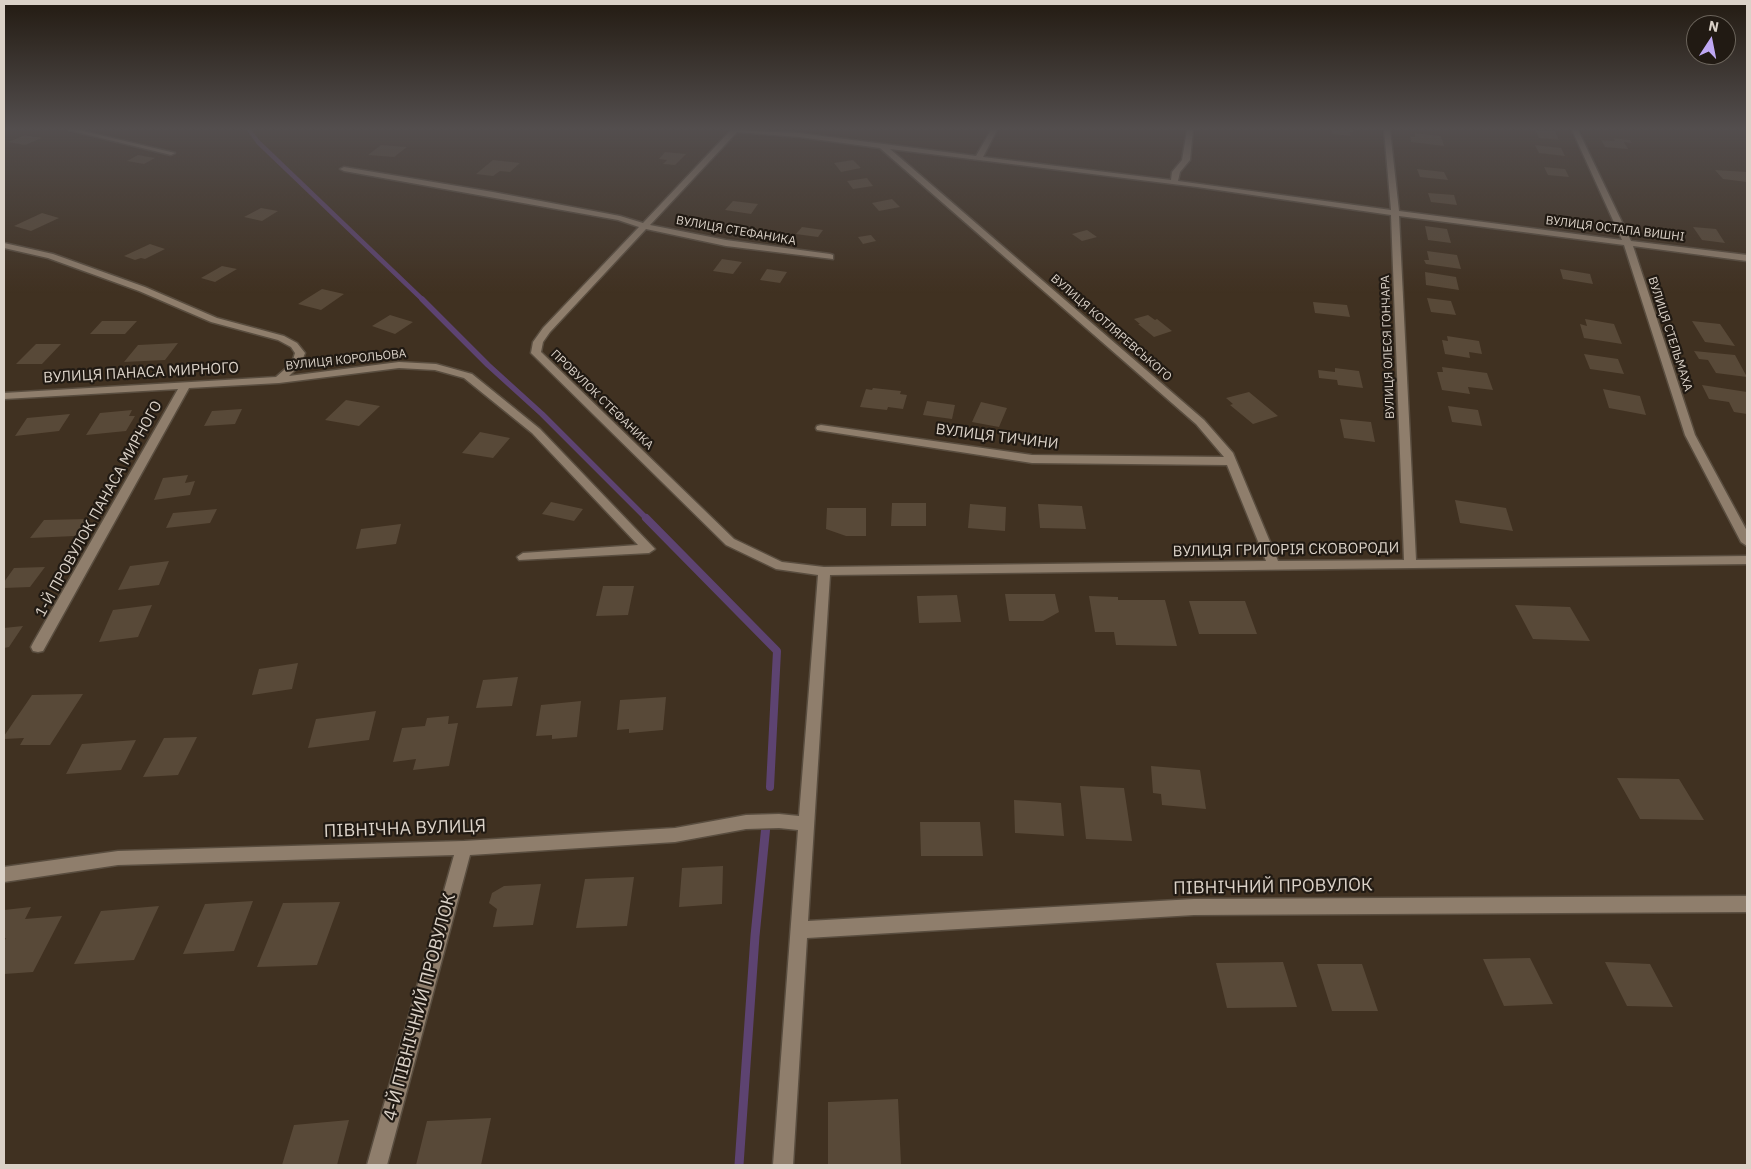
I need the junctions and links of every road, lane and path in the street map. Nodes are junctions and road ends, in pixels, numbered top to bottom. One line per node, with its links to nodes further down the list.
1 (433, 185): 8 (street, ВУЛИЦЯ СТЕФАНИКА)
2 (684, 185): 8 (street, ПРОВУЛОК СТЕФАНИКА)
3 (926, 185): 17 (street, ВУЛИЦЯ КОТЛЯРЕВСЬКОГО)
4 (1192, 185): 7 (street, ВУЛИЦЯ ОСТАПА ВИШНІ)
5 (1392, 185): 7 (street, ВУЛИЦЯ ОЛЕСЯ ГОНЧАРА)
6 (1600, 185): 9 (street, ВУЛИЦЯ СТЕЛЬМАХА)
7 (1395, 213): 9 (street, ВУЛИЦЯ ОСТАПА ВИШНІ); 21 (street, ВУЛИЦЯ ОЛЕСЯ ГОНЧАРА)
8 (644, 226): 11 (street, ВУЛИЦЯ СТЕФАНИКА); 23 (street, ПРОВУЛОК СТЕФАНИКА)
9 (1627, 242): 12 (street, ВУЛИЦЯ ОСТАПА ВИШНІ); 18 (street, ВУЛИЦЯ СТЕЛЬМАХА)
10 (4, 246): 13 (street, ВУЛИЦЯ КОРОЛЬОВА)
11 (830, 257)
12 (1747, 258)
13 (279, 380): 14 (street, ВУЛИЦЯ ПАНАСА МИРНОГО); 19 (street, ВУЛИЦЯ КОРОЛЬОВА)
14 (185, 386): 15 (street, ВУЛИЦЯ ПАНАСА МИРНОГО); 24 (street, 1-Й ПРОВУЛОК ПАНАСА МИРНОГО)
15 (4, 396)
16 (820, 428): 17 (street, ВУЛИЦЯ ТИЧИНИ)
17 (1231, 461): 22 (street, ВУЛИЦЯ КОТЛЯРЕВСЬКОГО)
18 (1747, 542)
19 (523, 557)
20 (1747, 560): 21 (street, ВУЛИЦЯ ГРИГОРІЯ СКОВОРОДИ)
21 (1410, 564): 22 (street, ВУЛИЦЯ ГРИГОРІЯ СКОВОРОДИ)
22 (1274, 566): 23 (street, ВУЛИЦЯ ГРИГОРІЯ СКОВОРОДИ)
23 (824, 571): 25 (street)
24 (38, 647)
25 (807, 824): 26 (street, ПІВНІЧНА ВУЛИЦЯ); 29 (street)
26 (464, 848): 27 (street, ПІВНІЧНА ВУЛИЦЯ); 30 (street, 4-Й ПІВНІЧНИЙ ПРОВУЛОК)
27 (4, 875)
28 (1747, 904): 29 (street, ПІВНІЧНИЙ ПРОВУЛОК)
29 (800, 930): 31 (street)
30 (377, 1165)
31 (783, 1165)

